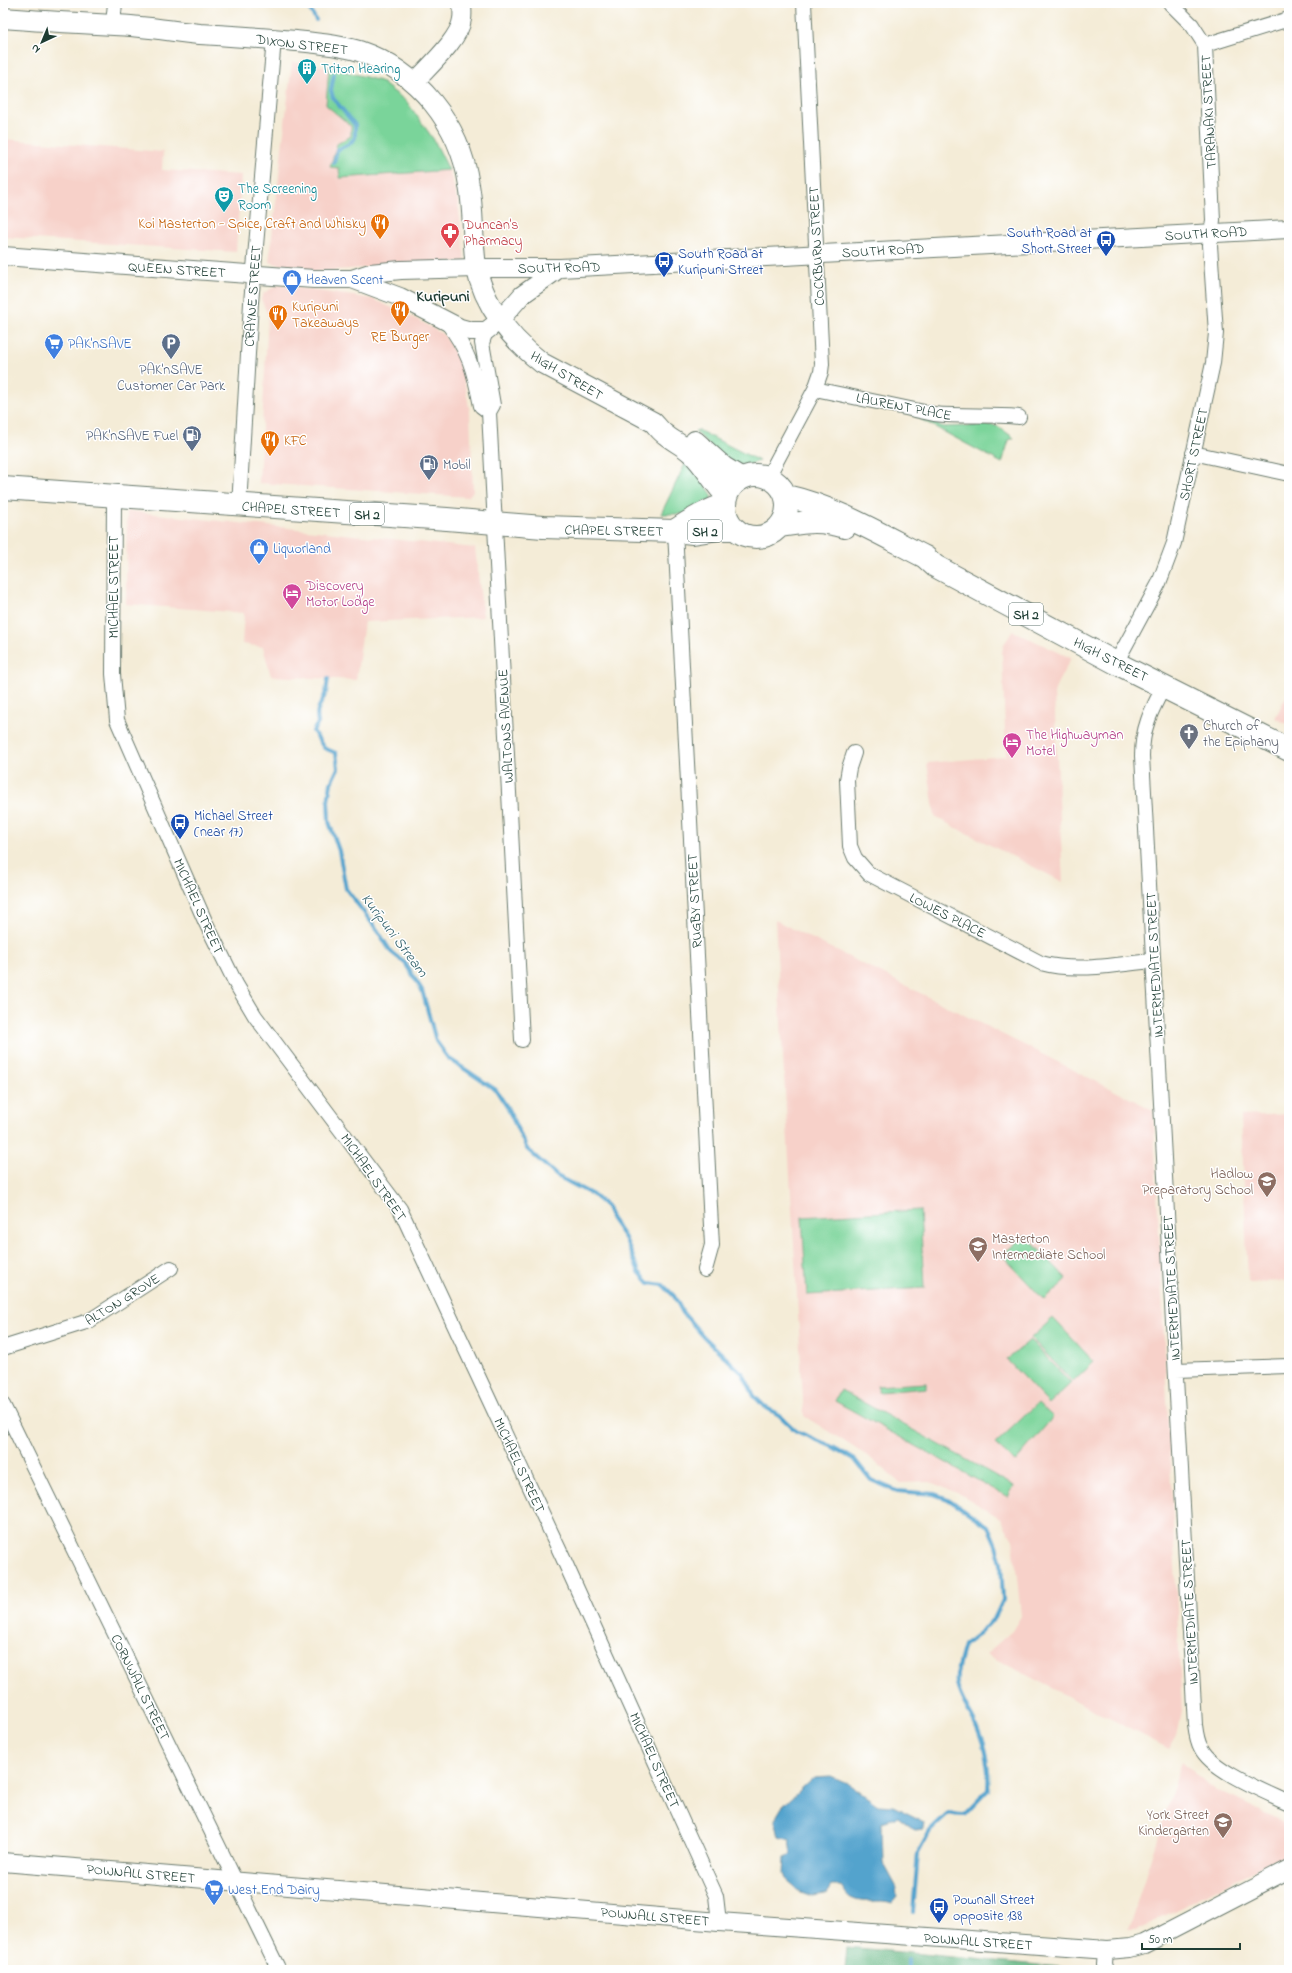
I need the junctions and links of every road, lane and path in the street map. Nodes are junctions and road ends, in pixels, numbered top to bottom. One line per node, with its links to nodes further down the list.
1 (116, 3): 7 (street)
2 (462, 3): 10 (street)
3 (804, 3): 13 (street, COCKBURN STREET)
4 (1170, 3): 9 (street, TARANAKI STREET)
5 (3, 18): 7 (main road, DIXON STREET)
6 (1289, 19): 9 (street)
7 (113, 24): 8 (main road, DIXON STREET)
8 (274, 39): 10 (main road, DIXON STREET); 17 (street, CRAYNE STREET)
9 (1205, 45): 12 (street, TARANAKI STREET)
10 (414, 83): 15 (main road, DIXON STREET)
11 (1289, 229): 12 (street, SOUTH ROAD)
12 (1212, 233): 13 (street, SOUTH ROAD); 25 (street, SHORT STREET)
13 (817, 254): 16 (street, SOUTH ROAD); 21 (street, COCKBURN STREET)
14 (3, 256): 17 (street, QUEEN STREET)
15 (477, 268): 16 (street, SOUTH ROAD); 18 (street, QUEEN STREET); 20 (main road, HIGH STREET)
16 (560, 268): 20 (street)
17 (253, 275): 18 (street, QUEEN STREET); 33 (street, CRAYNE STREET)
18 (352, 279): 19 (street, QUEEN STREET)
19 (445, 320): 20 (street, QUEEN STREET); 22 (street, WALTONS AVENUE)
20 (493, 325): 22 (street, WALTONS AVENUE); 24 (main road, HIGH STREET)
21 (815, 389): 23 (street, LAURENT PLACE); 27 (street, COCKBURN STREET)
22 (489, 412): 34 (street, WALTONS AVENUE)
23 (1019, 417)
24 (653, 422): 28 (main road, HIGH STREET); 32 (main road, HIGH STREET)
25 (1193, 453): 26 (street); 39 (street, SHORT STREET)
26 (1289, 474)
27 (768, 477): 28 (highway); 31 (highway)
28 (742, 478): 32 (highway, SH 2)
29 (3, 488): 30 (highway, CHAPEL STREET / SH 2)
30 (114, 496): 33 (highway, CHAPEL STREET / SH 2); 55 (street, MICHAEL STREET)
31 (786, 496): 35 (highway); 38 (highway, HIGH STREET / SH 2)
32 (726, 501): 36 (highway, SH 2); 37 (highway, CHAPEL STREET / SH 2)
33 (239, 506): 34 (highway, CHAPEL STREET / SH 2)
34 (495, 524): 37 (highway, CHAPEL STREET / SH 2); 44 (street, WALTONS AVENUE)
35 (780, 526): 36 (highway, SH 2); 38 (highway, HIGH STREET / SH 2)
36 (735, 529): 37 (highway, CHAPEL STREET / SH 2)
37 (675, 531): 46 (street, RUGBY STREET)
38 (935, 566): 39 (highway, HIGH STREET / SH 2)
39 (1116, 663): 40 (highway, HIGH STREET / SH 2)
40 (1164, 686): 41 (highway, HIGH STREET / SH 2); 43 (street, INTERMEDIATE STREET)
41 (1289, 750)
42 (854, 753): 43 (street, LOWES PLACE)
43 (1153, 961): 49 (street, INTERMEDIATE STREET)
44 (522, 1040)
45 (171, 1268): 47 (street, ALTON GROVE)
46 (705, 1270)
47 (3, 1348)
48 (1289, 1366): 49 (street)
49 (1176, 1370): 51 (street, INTERMEDIATE STREET)
50 (3, 1405): 54 (street, CORNWALL STREET)
51 (1289, 1803)
52 (3, 1862): 54 (street, POWNALL STREET)
53 (1289, 1869): 56 (street, POWNALL STREET)
54 (235, 1880): 55 (street, POWNALL STREET); 57 (street, CORNWALL STREET)
55 (719, 1922): 56 (street, POWNALL STREET)
56 (1105, 1950): 58 (street)
57 (279, 1970)
58 (1106, 1970)

